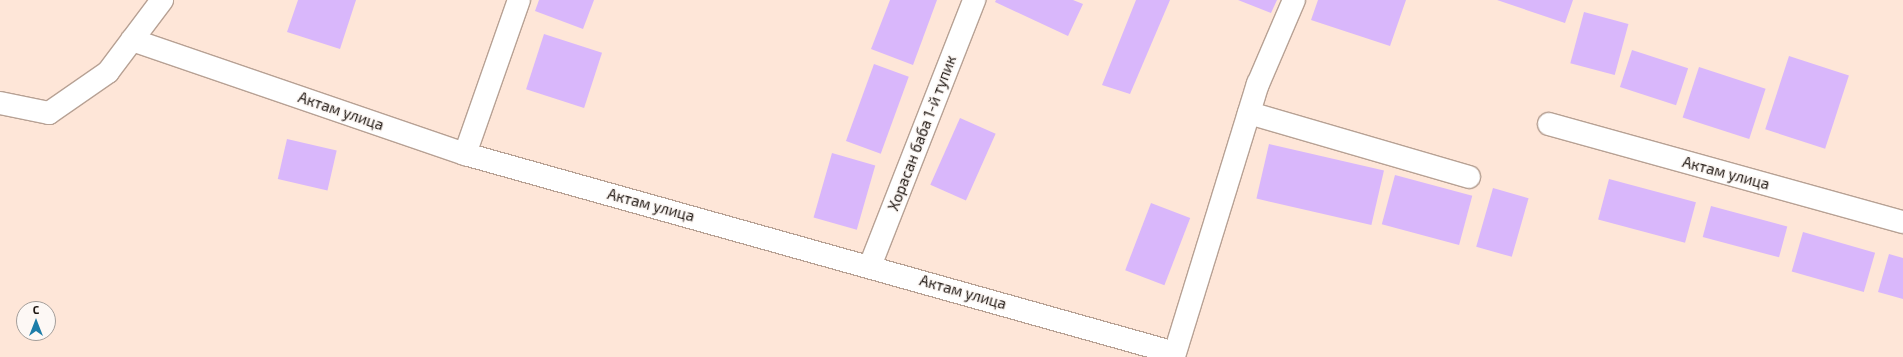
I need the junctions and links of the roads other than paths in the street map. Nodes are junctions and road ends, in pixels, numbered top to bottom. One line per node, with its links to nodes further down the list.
1 (162, 0): 5 (street)
2 (519, 0): 9 (street)
3 (974, 0): 12 (street, Хорасан баба 1-й тупик)
4 (1294, 0): 7 (street)
5 (132, 40): 6 (street); 9 (street, Актам улица)
6 (0, 103)
7 (1250, 113): 10 (street); 12 (street, Актам улица)
8 (1549, 124): 11 (street, Актам улица)
9 (465, 154): 12 (street, Актам улица)
10 (1469, 178)
11 (1903, 222)
12 (870, 266)

